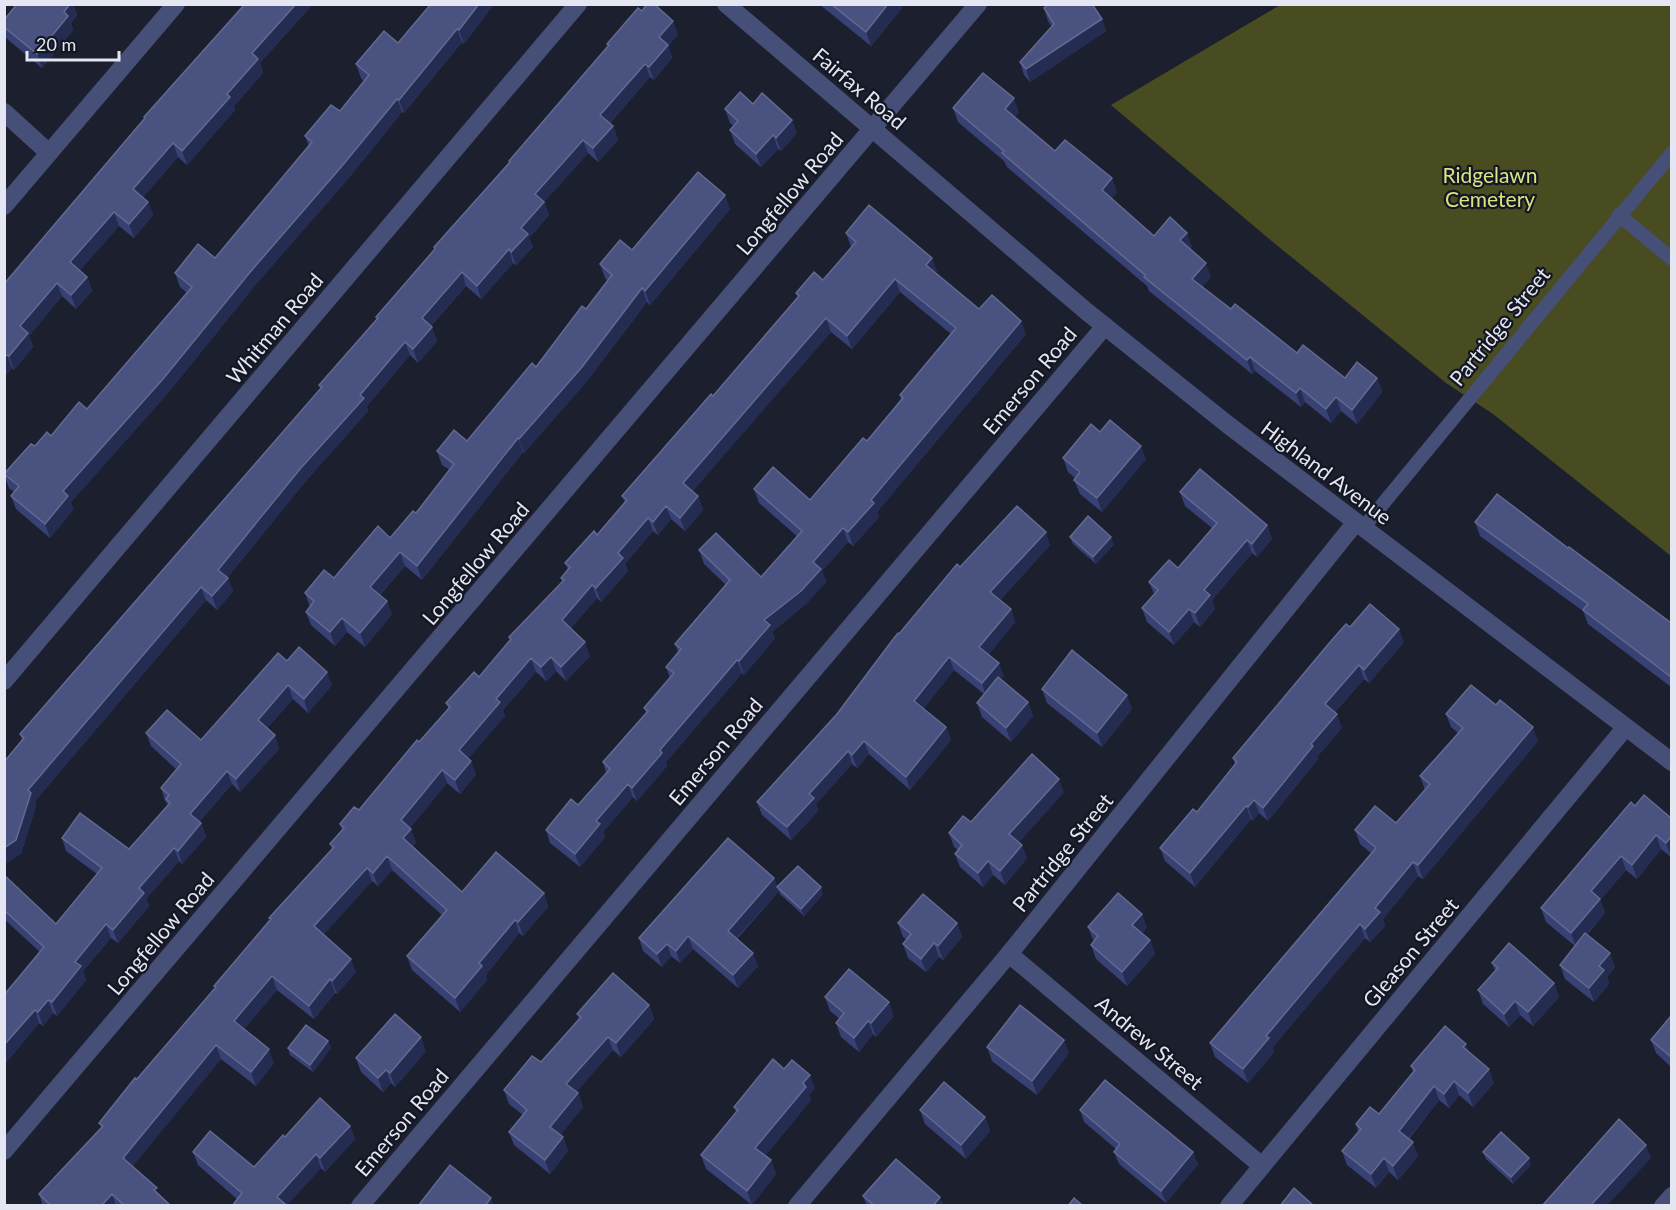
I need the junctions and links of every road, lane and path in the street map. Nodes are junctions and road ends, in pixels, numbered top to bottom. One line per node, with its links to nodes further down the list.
1 (176, 4): 7 (street)
2 (578, 4): 15 (street, Whitman Road)
3 (726, 4): 6 (street, Fairfax Road)
4 (978, 4): 6 (street, Longfellow Road)
5 (4, 112): 7 (street)
6 (873, 129): 10 (street, Fairfax Road); 19 (street, Longfellow Road)
7 (49, 153): 9 (street)
8 (1671, 153): 11 (lane, Partridge Street)
9 (4, 206)
10 (964, 207): 13 (street, Highland Avenue)
11 (1619, 216): 12 (lane); 14 (lane, Partridge Street)
12 (1671, 259)
13 (1105, 326): 14 (street, Highland Avenue); 22 (street, Emerson Road)
14 (1360, 525): 16 (street, Highland Avenue); 18 (street, Partridge Street)
15 (4, 681)
16 (1625, 728): 17 (street, Highland Avenue); 20 (street, Gleason Street)
17 (1671, 762)
18 (1009, 954): 20 (street, Andrew Street); 23 (street, Partridge Street)
19 (4, 1150)
20 (1262, 1166): 24 (street, Gleason Street)
21 (1671, 1196): 25 (street)
22 (360, 1206)
23 (797, 1206)
24 (1229, 1206)
25 (1663, 1206)

